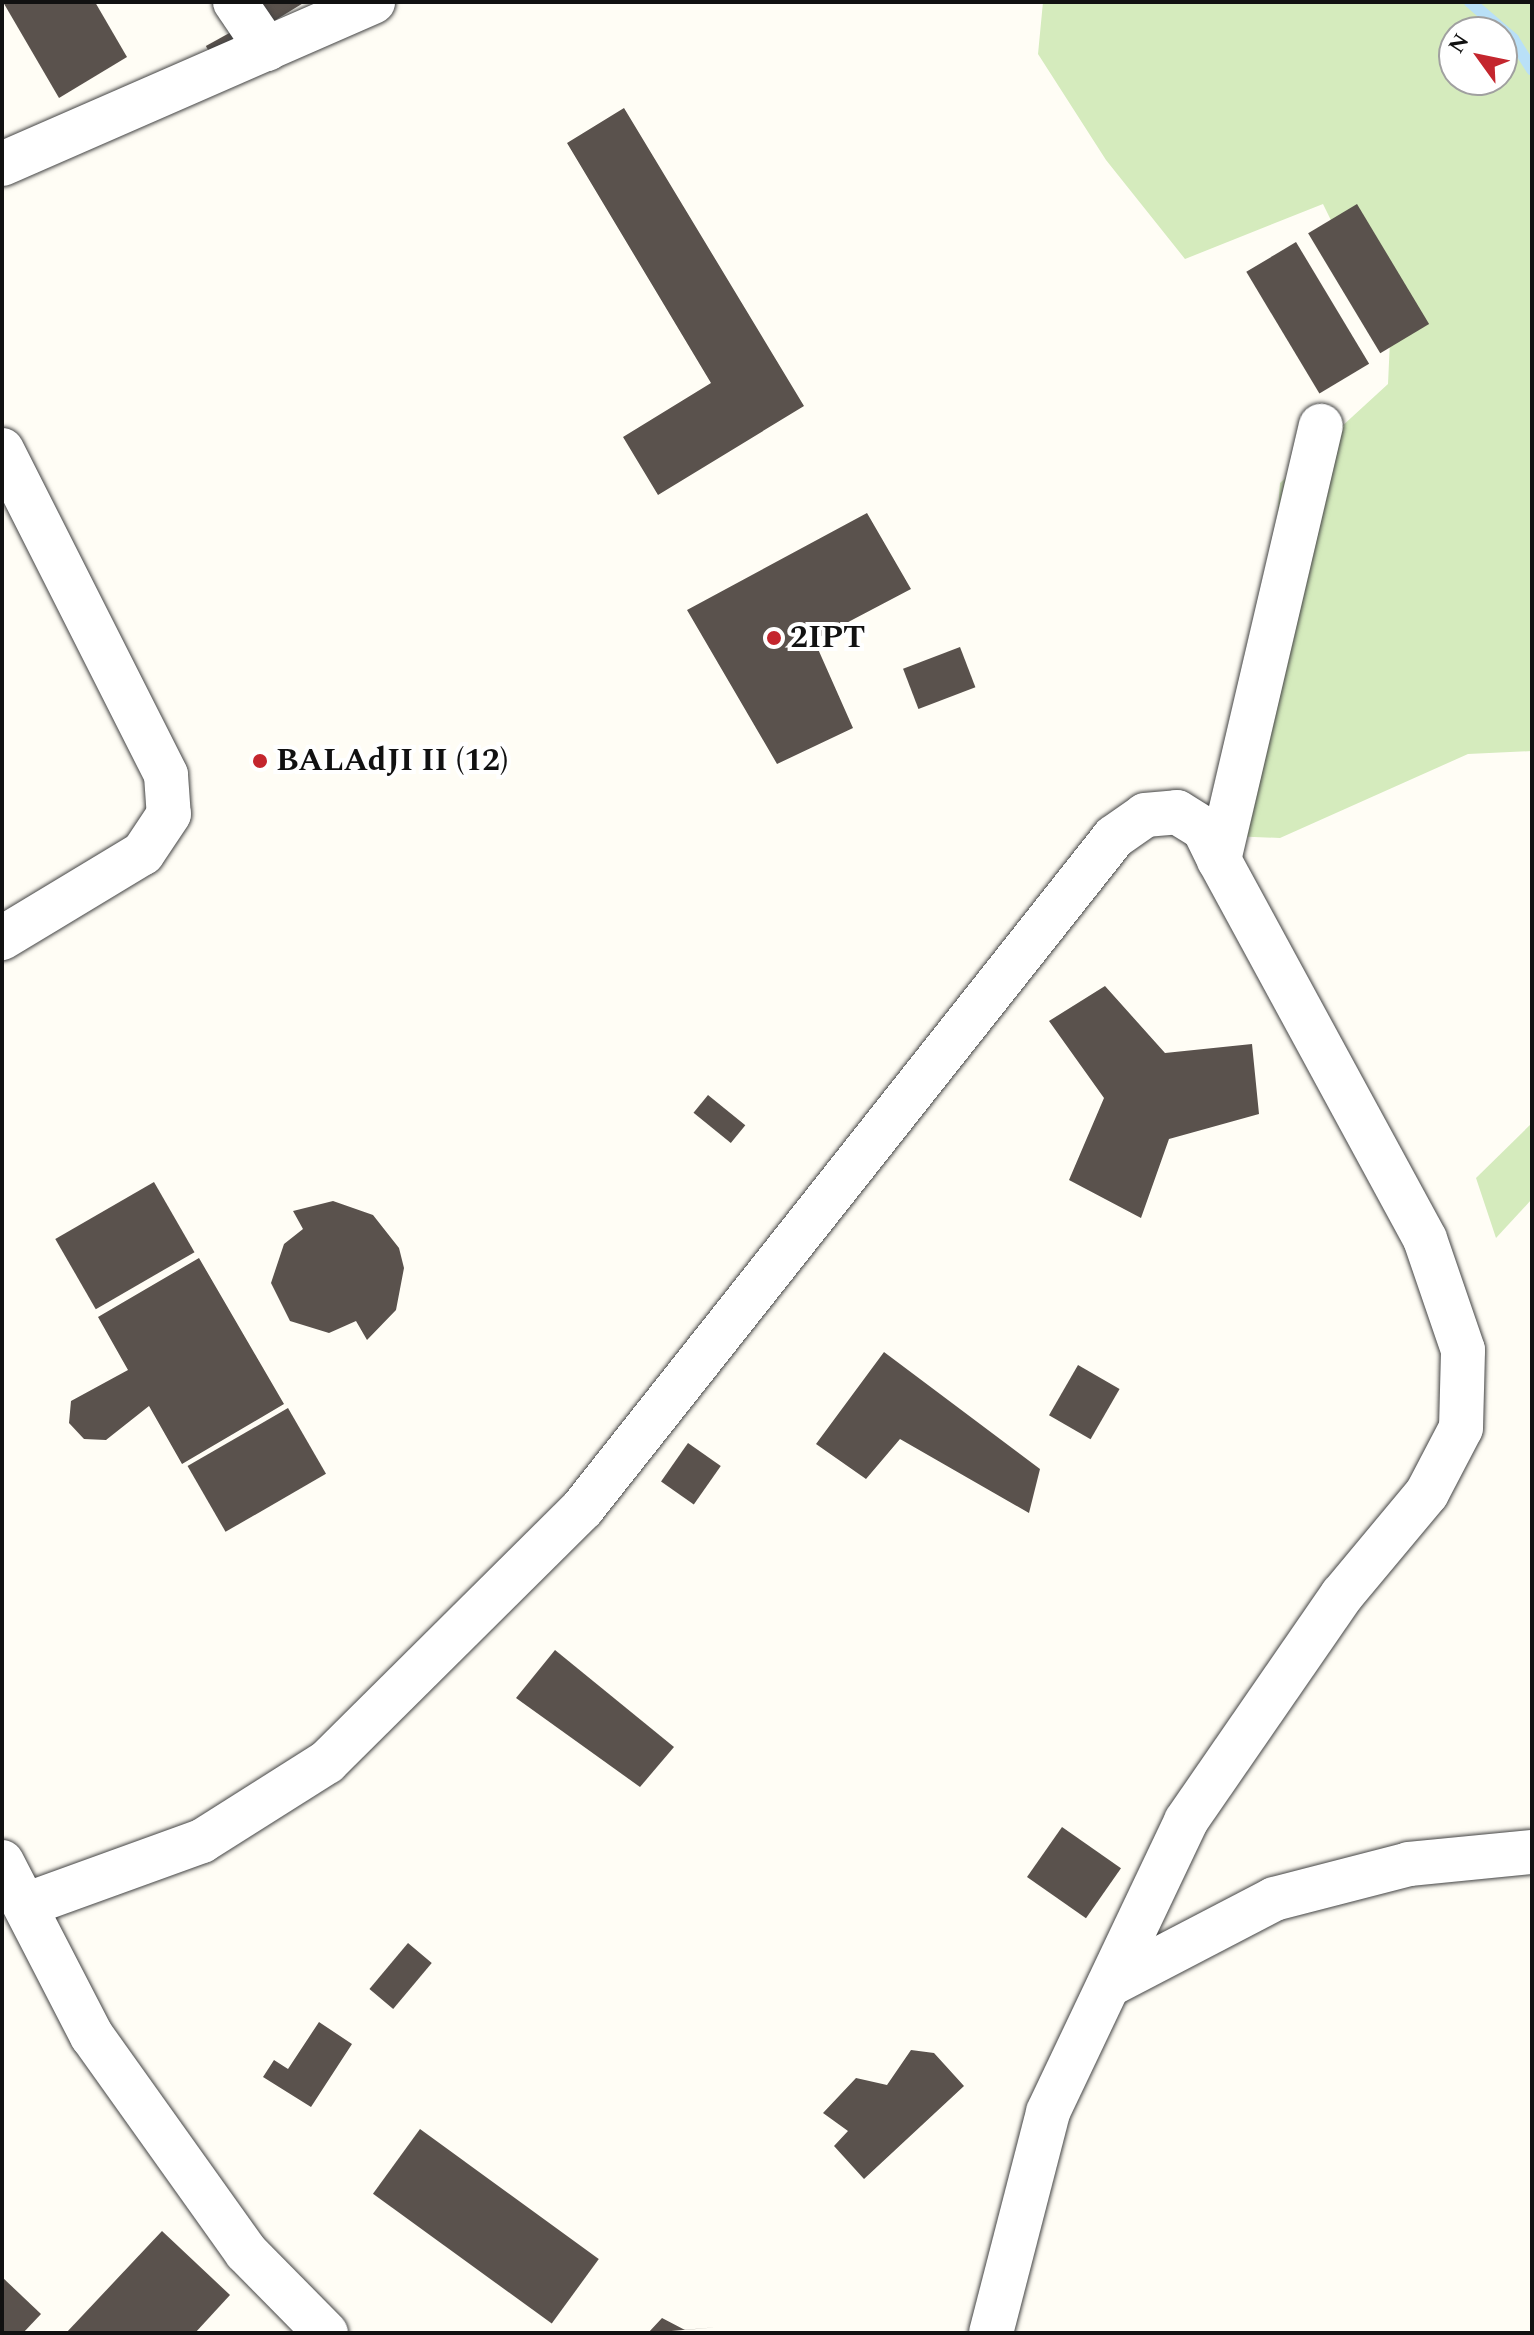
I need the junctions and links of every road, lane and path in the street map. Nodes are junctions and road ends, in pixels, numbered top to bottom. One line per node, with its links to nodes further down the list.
1 (235, 2): 3 (street)
2 (373, 2): 3 (street)
3 (267, 49): 4 (street)
4 (2, 164)
5 (1321, 426): 7 (street)
6 (2, 450): 8 (street)
7 (1219, 860): 11 (street); 12 (street)
8 (2, 938)
9 (1532, 1852): 12 (street)
10 (2, 1862): 11 (street)
11 (28, 1904): 13 (street)
12 (1109, 1985): 14 (street)
13 (326, 2333)
14 (991, 2333)

